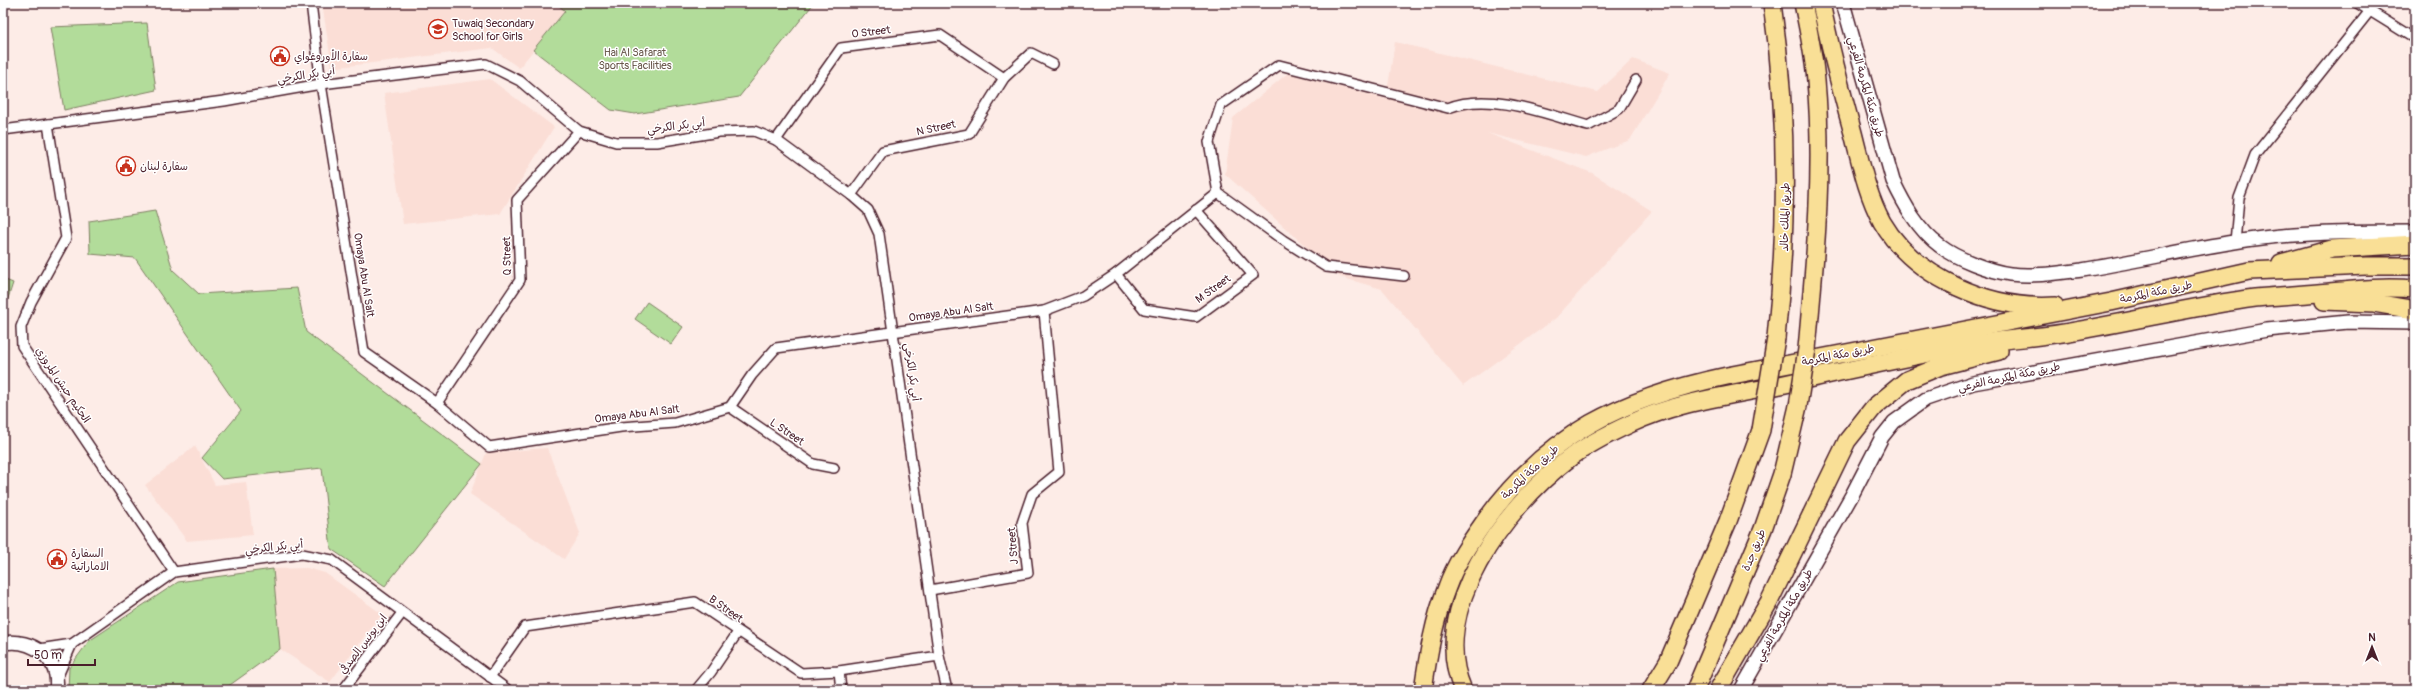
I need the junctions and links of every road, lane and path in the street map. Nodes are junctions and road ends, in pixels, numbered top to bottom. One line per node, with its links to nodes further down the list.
1 (311, 3): 12 (street, Omaya Abu Al Salt)
2 (1772, 3): 46 (highway, طريق الملك خالد, bridge)
3 (1803, 3): 59 (highway, طريق جدة, bridge)
4 (1821, 3): 29 (highway)
5 (1842, 3): 21 (street, طريق مكة المكرمة الفرعي)
6 (2357, 3): 7 (street)
7 (2369, 12): 8 (street); 21 (street)
8 (2414, 37)
9 (1053, 64): 10 (street, N Street)
10 (1004, 78): 16 (street, O Street); 18 (street, N Street)
11 (1636, 80): 17 (street)
12 (321, 84): 13 (street, أبي بكر الكرخي); 15 (street, أبي بكر الكرخي); 35 (street, Omaya Abu Al Salt)
13 (48, 124): 14 (street, أبي بكر الكرخي); 38 (street, الحكيم حبش المروزي)
14 (3, 130)
15 (579, 131): 16 (street, أبي بكر الكرخي); 35 (street, Q Street)
16 (776, 140): 18 (street, أبي بكر الكرخي)
17 (1218, 194): 19 (street, Omaya Abu Al Salt); 26 (street)
18 (851, 195): 33 (street, أبي بكر الكرخي)
19 (1196, 210): 25 (street, Omaya Abu Al Salt); 25 (street, M Street)
20 (2415, 232): 21 (street, طريق مكة المكرمة الفرعي)
21 (2235, 242)
22 (2415, 244): 24 (highway)
23 (2415, 266): 24 (highway, طريق مكة المكرمة)
24 (2249, 271): 29 (highway, طريق مكة المكرمة)
25 (1116, 274): 31 (street, Omaya Abu Al Salt)
26 (1404, 276)
27 (2415, 289): 28 (highway, طريق مكة المكرمة)
28 (2253, 299): 30 (highway); 34 (highway, طريق مكة المكرمة)
29 (2111, 302): 55 (highway, طريق مكة المكرمة)
30 (2415, 310)
31 (1044, 311): 33 (street, Omaya Abu Al Salt); 39 (street, J Street)
32 (2415, 323): 61 (street, طريق مكة المكرمة الفرعي)
33 (894, 332): 36 (street, Omaya Abu Al Salt); 39 (street, أبي بكر الكرخي)
34 (2071, 332): 56 (highway, طريق مكة المكرمة); 60 (highway)
35 (437, 403): 36 (street, Omaya Abu Al Salt)
36 (730, 407): 37 (street, L Street)
37 (834, 468)
38 (174, 572): 40 (street, أبي بكر الكرخي); 43 (street, أبي بكر الكرخي)
39 (930, 590): 45 (street, أبي بكر الكرخي)
40 (402, 613): 48 (street, أبي بكر الكرخي); 50 (street, ابن يونس الصدفي)
41 (738, 632): 47 (street, B Street); 48 (street, B Street); 52 (street)
42 (7, 640): 44 (street)
43 (72, 644): 44 (street); 49 (street)
44 (39, 649): 49 (street)
45 (939, 656): 47 (street, B Street); 54 (street, أبي بكر الكرخي)
46 (1668, 662): 57 (highway); 58 (highway)
47 (839, 671): 53 (street)
48 (490, 677): 51 (street, أبي بكر الكرخي)
49 (56, 684)
50 (343, 690)
51 (508, 690)
52 (696, 690)
53 (841, 690)
54 (947, 690)
55 (1423, 690)
56 (1463, 690)
57 (1646, 690)
58 (1651, 690)
59 (1695, 690)
60 (1718, 690)
61 (1741, 690)

